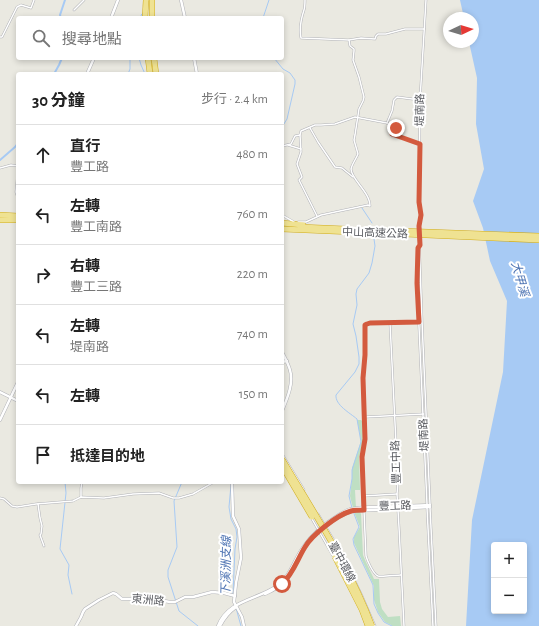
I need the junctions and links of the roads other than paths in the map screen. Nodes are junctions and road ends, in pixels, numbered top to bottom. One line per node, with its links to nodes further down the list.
1 (34, 0): 14 (street)
2 (84, 0): 8 (street)
3 (118, 0): 9 (street)
4 (148, 0): 10 (street, bridge); 11 (highway, bridge)
5 (181, 0): 12 (street)
6 (305, 0): 15 (street)
7 (426, 0): 13 (street, 堤南路)
8 (74, 10)
9 (113, 16)
10 (148, 16)
11 (148, 16)
12 (185, 16)
13 (424, 29): 15 (street); 24 (street, 堤南路)
14 (0, 37)
15 (349, 40): 25 (street)
16 (93, 60): 20 (street)
17 (148, 60): 21 (highway)
18 (153, 60): 22 (highway)
19 (194, 60): 23 (street)
20 (88, 72)
21 (149, 72)
22 (154, 72)
23 (197, 72)
24 (420, 100): 26 (street); 29 (street, 堤南路)
25 (357, 118): 26 (street); 27 (street); 35 (street)
26 (387, 123): 29 (street)
27 (310, 128): 28 (street); 35 (street)
28 (300, 135): 30 (street); 32 (street)
29 (420, 144): 49 (street, 堤南路)
30 (288, 145): 31 (street); 32 (street)
31 (284, 146)
32 (301, 149): 39 (street)
33 (16, 166): 34 (street)
34 (0, 168)
35 (354, 178): 39 (street)
36 (0, 215): 37 (highway)
37 (16, 215)
38 (284, 216): 39 (street)
39 (317, 216)
40 (0, 220): 41 (highway)
41 (16, 220)
42 (284, 223): 43 (highway)
43 (324, 227): 44 (highway, 中山高速公路); 46 (highway, 中山高速公路)
44 (284, 229)
45 (284, 229): 46 (highway, 中山高速公路)
46 (401, 232): 47 (highway, 中山高速公路, bridge); 48 (highway, 中山高速公路, bridge)
47 (539, 236)
48 (539, 240)
49 (420, 322): 50 (street); 59 (street, 堤南路)
50 (390, 323): 60 (street, 豐工中路); 61 (street)
51 (284, 356): 52 (street)
52 (287, 361): 53 (street); 58 (street)
53 (284, 362)
54 (16, 386): 56 (street)
55 (0, 392): 56 (street)
56 (11, 397): 57 (street); 62 (street)
57 (16, 400)
58 (284, 405)
59 (424, 414): 60 (street); 75 (street, 堤南路)
60 (394, 415): 61 (street); 70 (street, 豐工中路)
61 (365, 417): 71 (street)
62 (0, 420)
63 (284, 457): 78 (street)
64 (284, 462): 88 (highway, 臺中環線, bridge)
65 (284, 470): 79 (street)
66 (284, 470): 87 (highway, 臺中環線, bridge)
67 (82, 484): 72 (street)
68 (210, 484): 72 (street)
69 (232, 484): 82 (street)
70 (397, 494): 71 (street); 76 (street, 豐工中路)
71 (363, 496): 77 (street)
72 (81, 497): 74 (street)
73 (0, 498): 74 (street)
74 (38, 504): 80 (street)
75 (429, 506): 76 (street, 豐工路); 90 (street, 堤南路)
76 (398, 507): 77 (street, 豐工路); 81 (street, 豐工中路)
77 (364, 509): 78 (street, 豐工路); 81 (street)
78 (325, 525): 79 (street, 豐工路); 88 (street)
79 (319, 530): 83 (street, 豐工路); 87 (street)
80 (44, 546)
81 (401, 575): 89 (street, 豐工中路)
82 (235, 596): 83 (street); 84 (street, 東洲路)
83 (236, 606): 85 (street, 豐工路); 86 (street)
84 (76, 626)
85 (219, 626)
86 (244, 626)
87 (367, 626)
88 (374, 626)
89 (404, 626)
90 (434, 626)

